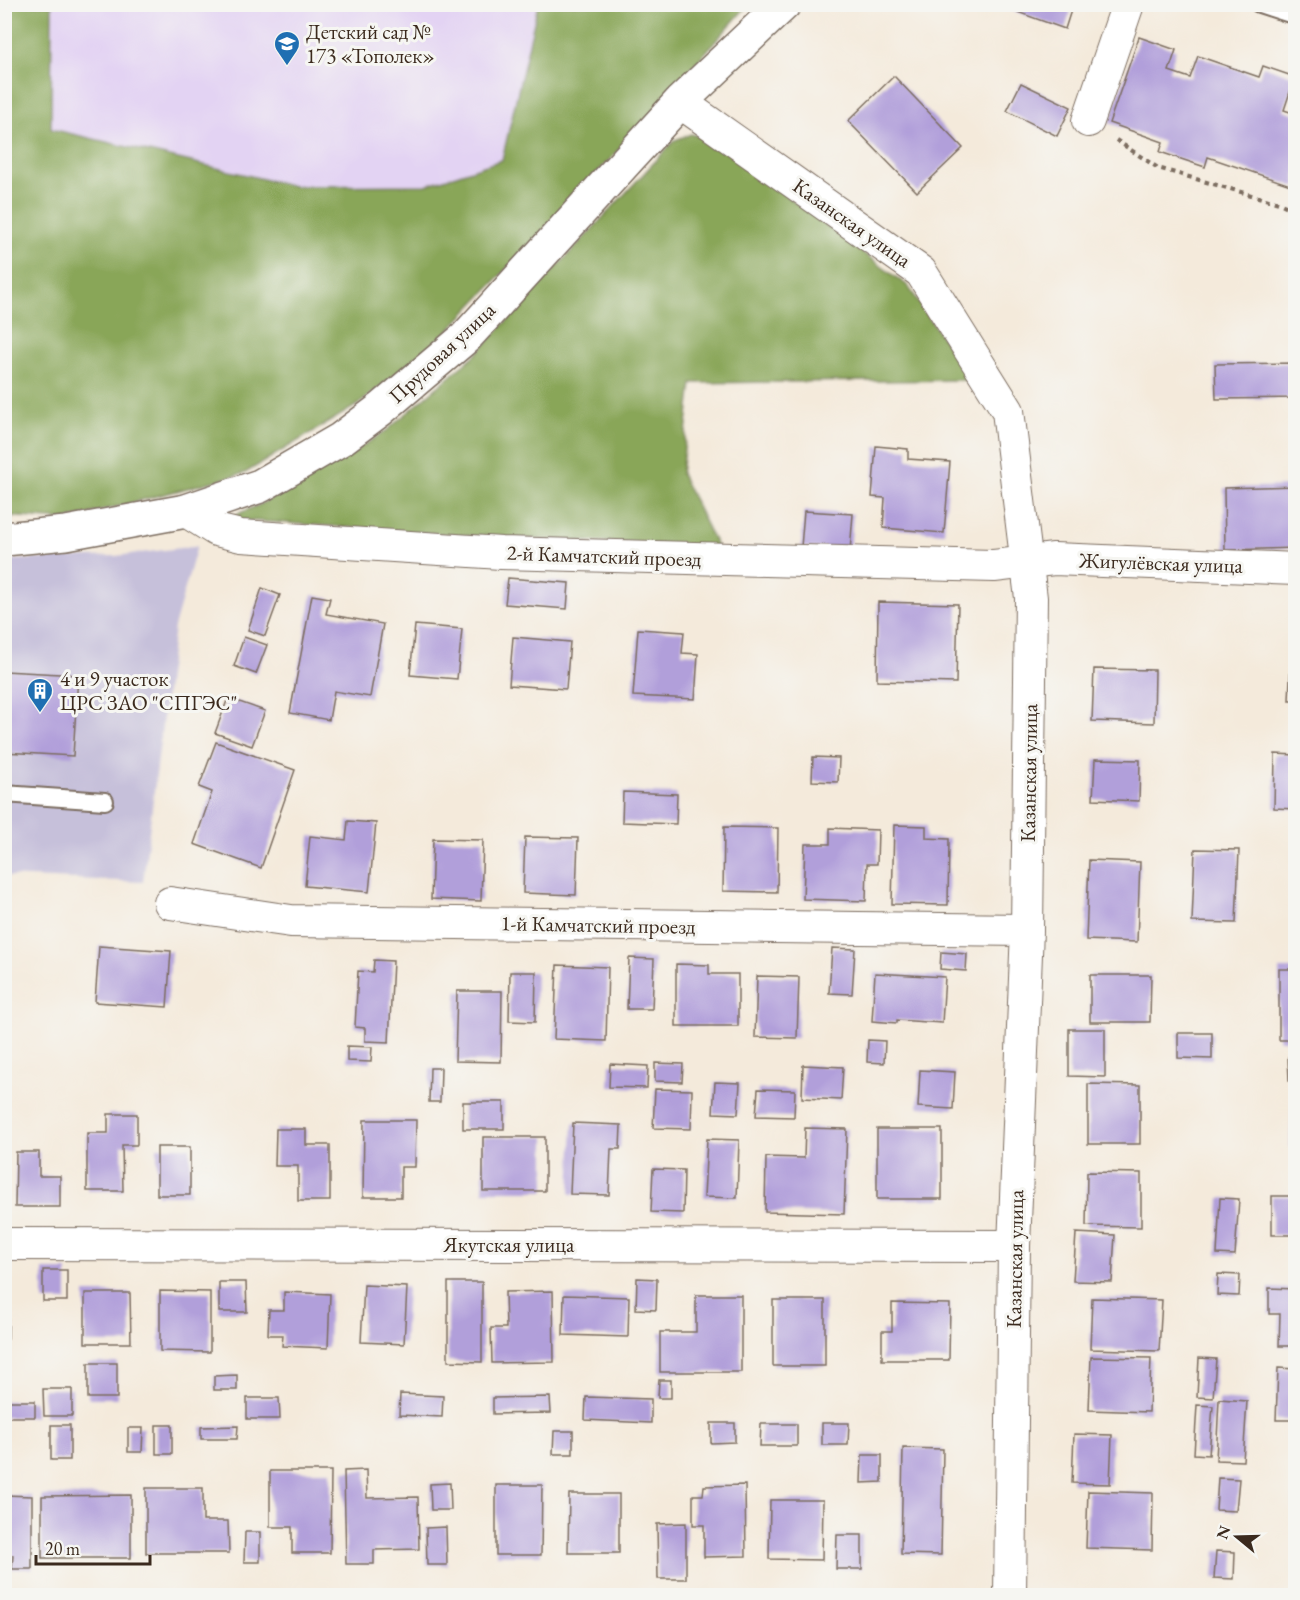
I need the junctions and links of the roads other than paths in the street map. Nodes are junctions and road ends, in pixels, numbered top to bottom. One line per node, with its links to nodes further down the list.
1 (784, 4): 5 (main road, Прудовая улица)
2 (1128, 4): 6 (street)
3 (1258, 4): 4 (lane)
4 (1296, 16)
5 (680, 102): 7 (main road, Прудовая улица); 9 (street, Казанская улица)
6 (1088, 121)
7 (186, 511): 8 (main road, Прудовая улица); 9 (street, 2-й Камчатский проезд)
8 (4, 539)
9 (1028, 563): 10 (street, Жигулёвская улица); 14 (street, Казанская улица)
10 (1296, 569)
11 (4, 794): 12 (lane)
12 (105, 801)
13 (170, 903): 14 (street, 1-й Камчатский проезд)
14 (1027, 930): 16 (street, Казанская улица)
15 (4, 1244): 16 (street, Якутская улица)
16 (1014, 1246): 17 (street, Казанская улица)
17 (1010, 1596)

